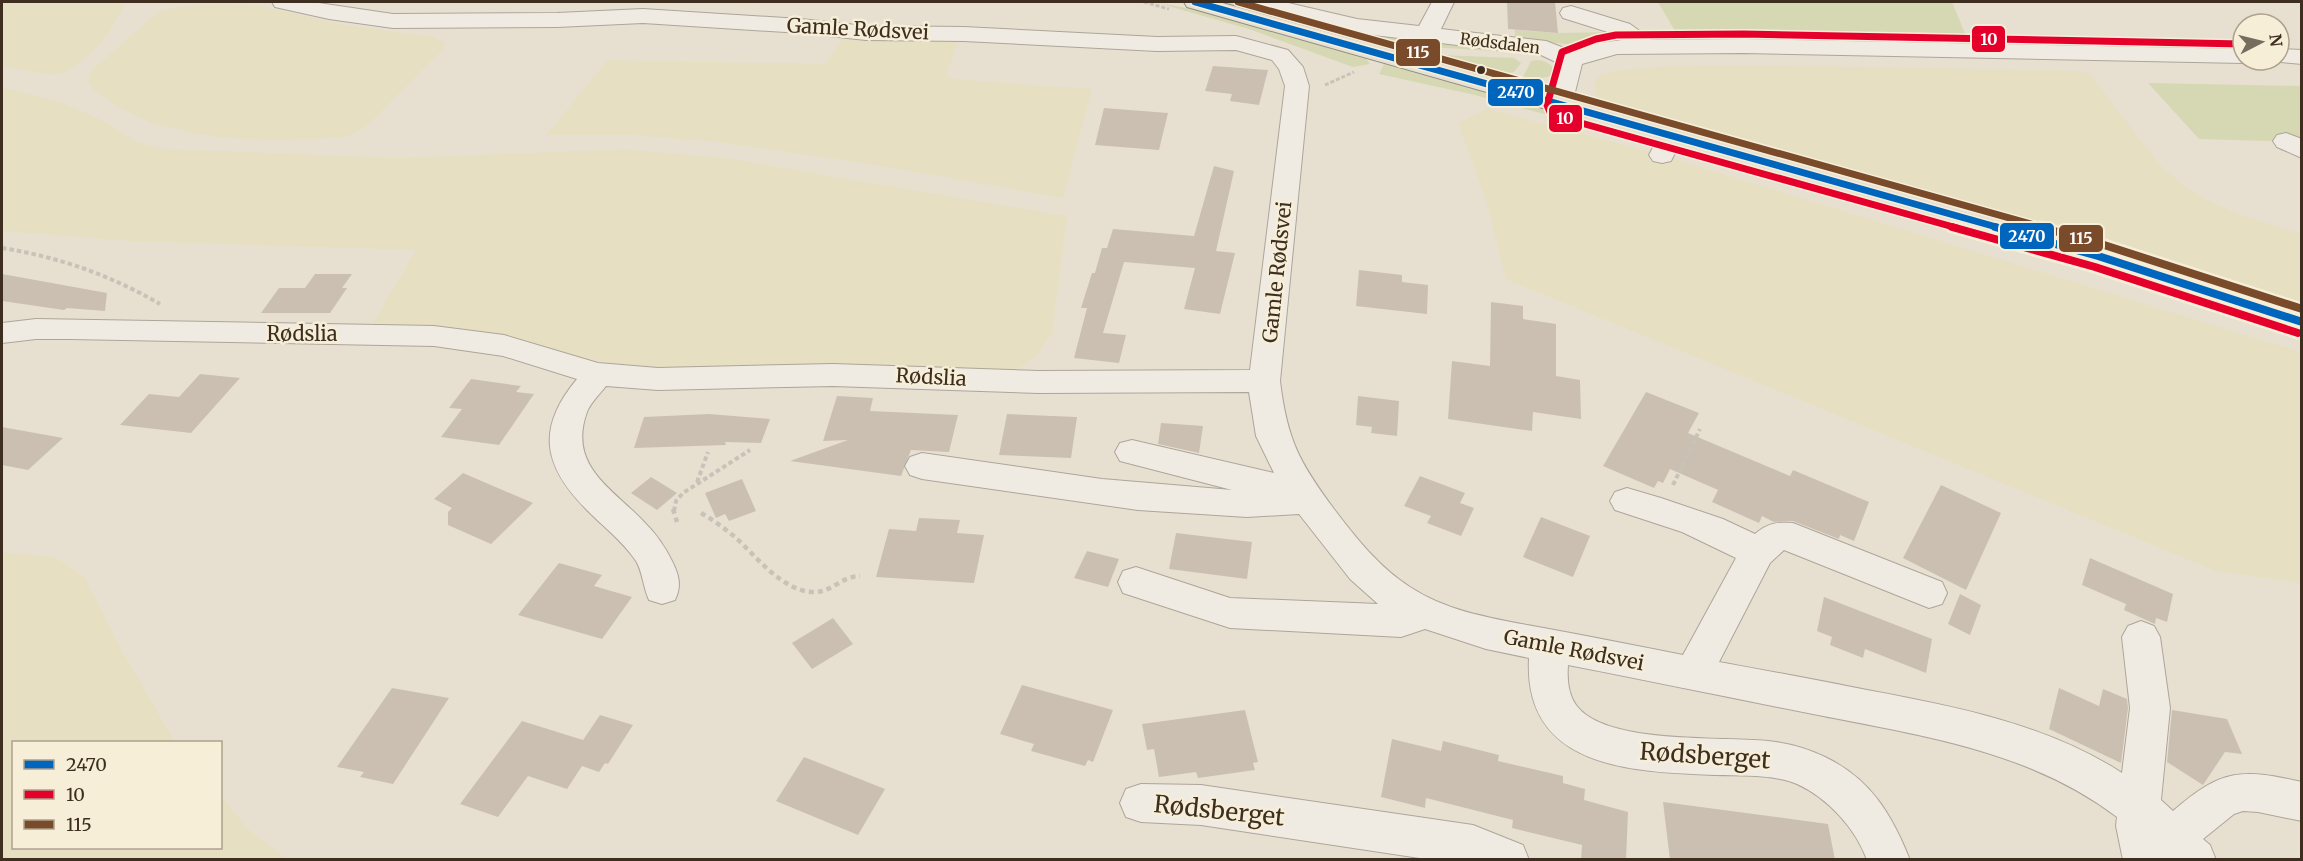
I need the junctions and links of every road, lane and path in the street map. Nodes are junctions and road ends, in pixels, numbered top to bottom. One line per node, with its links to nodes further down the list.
1 (283, 2): 11 (street, Gamle Rødsvei)
2 (1195, 2): 12 (main road)
3 (1258, 2): 6 (street, Rødsdalen)
4 (1443, 2): 6 (street)
5 (1571, 14): 7 (street)
6 (1426, 34): 9 (street, Rødsdalen)
7 (1645, 46): 8 (street); 9 (street)
8 (2231, 56)
9 (1571, 60): 12 (street)
10 (1362, 70): 11 (path)
11 (1296, 97): 18 (street, Gamle Rødsvei)
12 (1558, 104): 14 (main road)
13 (2, 248): 15 (path)
14 (2301, 322)
15 (174, 332): 16 (street, Rødslia); 17 (street, Rødslia)
16 (2, 333)
17 (598, 374): 18 (street, Rødslia); 33 (street)
18 (1264, 381): 25 (street, Gamle Rødsvei)
19 (1700, 429): 27 (path)
20 (750, 450): 24 (path)
21 (708, 452): 24 (path)
22 (1132, 452): 25 (street)
23 (922, 466): 25 (street)
24 (696, 483): 29 (path)
25 (1302, 492): 35 (street, Gamle Rødsvei)
26 (1627, 501): 27 (street)
27 (1660, 511): 30 (street)
28 (701, 513): 31 (path)
29 (676, 522)
30 (1757, 553): 34 (street); 38 (street)
31 (860, 576)
32 (1136, 582): 35 (street)
33 (662, 589)
34 (1929, 593)
35 (1421, 611): 37 (street, Gamle Rødsvei)
36 (2141, 637): 41 (street)
37 (1550, 645): 38 (street, Gamle Rødsvei); 44 (street, Rødsberget)
38 (1698, 674): 41 (street, Gamle Rødsvei)
39 (2301, 802): 42 (street)
40 (1141, 803): 43 (street, Rødsberget)
41 (2140, 810): 42 (street)
42 (2171, 852)
43 (1508, 860)
44 (1889, 860)

